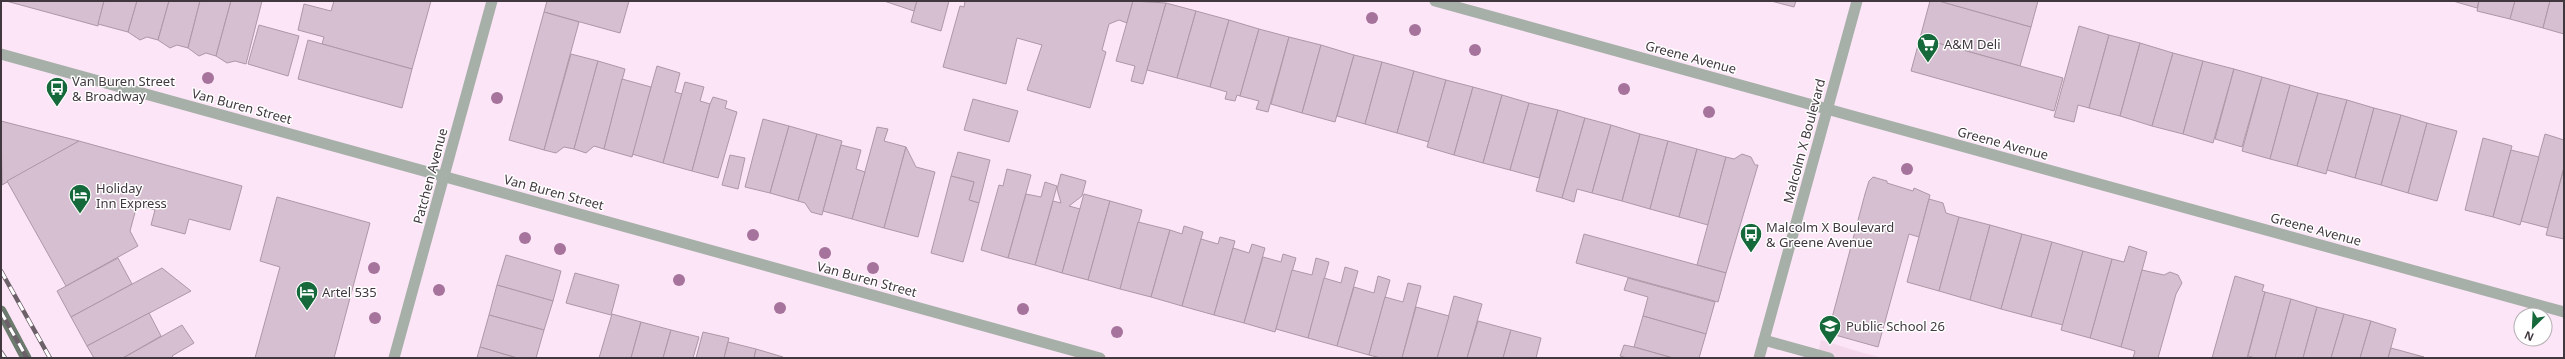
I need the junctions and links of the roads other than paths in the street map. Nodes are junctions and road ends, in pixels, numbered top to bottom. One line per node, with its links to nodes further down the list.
1 (492, 1): 6 (street, Patchen Avenue)
2 (1435, 1): 5 (street, Greene Avenue)
3 (1857, 1): 5 (street, Malcolm X Boulevard)
4 (1, 54): 6 (street, Van Buren Street)
5 (1827, 109): 7 (street, Greene Avenue); 9 (street, Malcolm X Boulevard)
6 (444, 177): 11 (street, Patchen Avenue); 12 (street, Van Buren Street)
7 (2564, 312)
8 (2, 313): 10 (main road)
9 (1764, 340): 13 (street, Malcolm X Boulevard); 14 (street)
10 (26, 358)
11 (394, 358)
12 (1100, 358)
13 (1758, 358)
14 (1829, 358)

